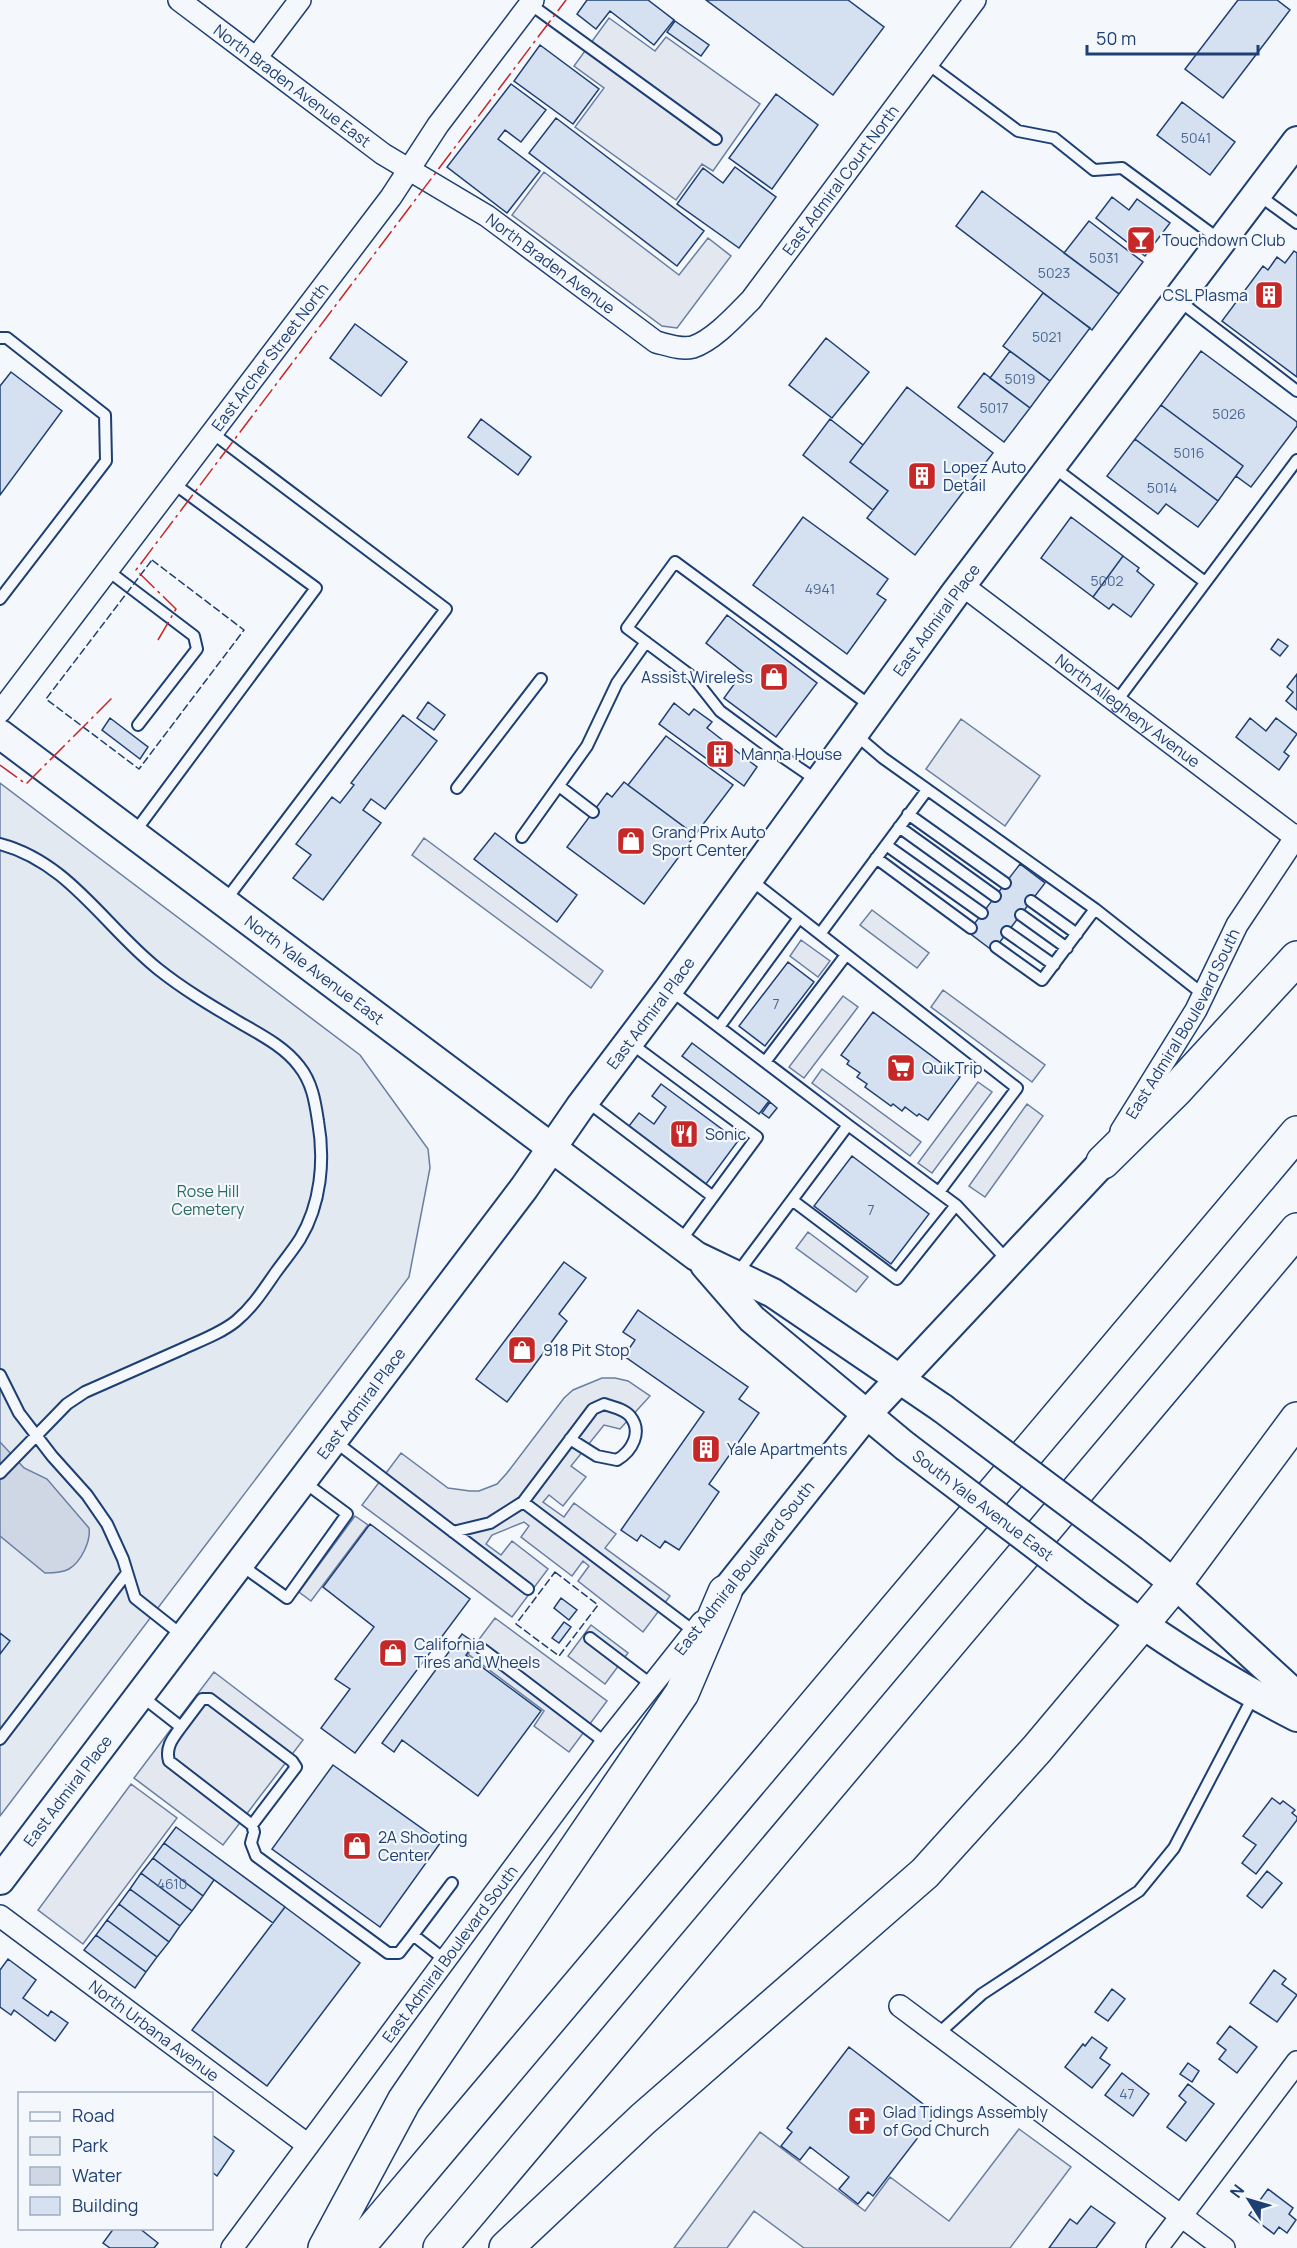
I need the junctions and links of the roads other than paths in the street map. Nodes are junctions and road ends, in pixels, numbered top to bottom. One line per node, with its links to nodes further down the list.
1 (179, 0): 5 (street, North Braden Avenue East)
2 (300, 0): 5 (street)
3 (975, 0): 6 (street, East Admiral Court North)
4 (532, 2): 7 (lane); 9 (street, East Archer Street North)
5 (256, 58): 9 (street, North Braden Avenue East)
6 (928, 64): 12 (lane); 15 (street, East Admiral Court North)
7 (716, 139)
8 (1297, 141): 10 (main road, East Admiral Place)
9 (410, 169): 15 (street, North Braden Avenue); 17 (street, East Archer Street North)
10 (1257, 194): 11 (lane); 12 (main road, East Admiral Place)
11 (1297, 223)
12 (1221, 242): 13 (main road, East Admiral Place)
13 (1177, 299): 16 (lane); 19 (main road, East Admiral Place)
14 (0, 338): 24 (lane)
15 (693, 347)
16 (1297, 391)
17 (211, 432): 20 (street, East Archer Street North); 50 (lane)
18 (1297, 460): 22 (lane)
19 (1052, 465): 22 (lane); 23 (main road, East Admiral Place)
20 (173, 483): 21 (street, East Archer Street North); 40 (lane)
21 (107, 570): 29 (street, East Archer Street North); 30 (lane)
22 (1206, 582): 27 (lane)
23 (962, 585): 27 (street, North Allegheny Avenue); 28 (main road, East Admiral Place)
24 (0, 599)
25 (646, 642): 28 (lane); 33 (lane); 34 (lane)
26 (540, 680): 35 (lane)
27 (1116, 702): 41 (street, North Allegheny Avenue)
28 (872, 707): 31 (main road, East Admiral Place)
29 (0, 712)
30 (138, 725)
31 (853, 733): 33 (main road, East Admiral Place); 36 (lane)
32 (0, 734): 40 (main road, North Yale Avenue East)
33 (818, 781): 46 (main road, East Admiral Place)
34 (559, 786): 37 (lane); 42 (lane)
35 (457, 788)
36 (927, 790): 38 (lane); 51 (lane)
37 (593, 812)
38 (908, 814): 39 (lane); 47 (lane)
39 (899, 827): 44 (lane); 48 (lane)
40 (133, 833): 50 (main road, North Yale Avenue East)
41 (1296, 836): 65 (street, East Admiral Boulevard South)
42 (522, 837)
43 (0, 844): 87 (lane)
44 (886, 845): 45 (lane); 52 (lane)
45 (876, 858): 55 (lane); 57 (lane)
46 (748, 878): 54 (lane); 64 (main road, East Admiral Place)
47 (1005, 883)
48 (995, 896)
49 (1031, 901): 58 (lane)
50 (224, 902): 72 (main road, North Yale Avenue East)
51 (1095, 909): 58 (lane); 65 (lane)
52 (982, 913)
53 (1020, 915): 60 (lane)
54 (799, 918): 57 (lane); 66 (lane)
55 (971, 928)
56 (1007, 932): 63 (lane)
57 (820, 934): 61 (lane)
58 (1077, 934): 60 (lane)
59 (996, 946): 63 (lane)
60 (1067, 948): 63 (lane)
61 (846, 955): 68 (lane); 74 (lane)
62 (1297, 957): 73 (highway)
63 (1054, 965)
64 (669, 989): 66 (lane); 67 (main road, East Admiral Place)
65 (1204, 995): 73 (street, East Admiral Boulevard South)
66 (718, 1027): 68 (lane)
67 (629, 1042): 69 (main road, East Admiral Place); 75 (lane)
68 (765, 1062): 70 (lane)
69 (585, 1100): 72 (main road, East Admiral Place); 75 (lane)
70 (848, 1125): 74 (lane); 76 (lane)
71 (1297, 1132): 125 (highway)
72 (552, 1149): 78 (main road, North Yale Avenue East); 89 (main road, East Admiral Place)
73 (1103, 1162): 81 (main road, East Admiral Boulevard South)
74 (939, 1192): 77 (lane)
75 (712, 1196): 80 (lane)
76 (792, 1200): 77 (lane); 82 (lane)
77 (956, 1205): 81 (lane)
78 (629, 1206): 80 (main road, South Yale Avenue East)
79 (1297, 1230): 126 (highway)
80 (688, 1249): 82 (main road, South Yale Avenue East); 85 (main road, South Yale Avenue East)
81 (1009, 1263): 84 (main road, East Admiral Boulevard South)
82 (736, 1275): 84 (main road, South Yale Avenue East)
83 (0, 1375): 87 (lane)
84 (900, 1378): 85 (main road, East Admiral Boulevard South); 96 (main road, South Yale Avenue East, bridge)
85 (866, 1415): 98 (main road, East Admiral Boulevard South); 99 (main road, South Yale Avenue East, bridge)
86 (1297, 1419): 96 (highway)
87 (37, 1435): 90 (lane); 95 (lane)
88 (570, 1439): 88 (lane); 92 (lane)
89 (333, 1440): 91 (main road, East Admiral Place); 93 (lane)
90 (0, 1473)
91 (301, 1481): 94 (main road, East Admiral Place); 94 (lane)
92 (523, 1502): 93 (lane); 100 (lane)
93 (453, 1532): 97 (lane)
94 (239, 1563): 101 (main road, East Admiral Place)
95 (127, 1573): 101 (lane); 110 (lane)
96 (1175, 1584): 99 (highway); 107 (main road, South Yale Avenue East)
97 (528, 1589)
98 (725, 1592): 100 (street, East Admiral Boulevard South); 124 (highway)
99 (1142, 1624): 106 (main road, South Yale Avenue East); 127 (highway)
100 (695, 1632): 104 (street, East Admiral Boulevard South)
101 (183, 1636): 105 (main road, East Admiral Place)
102 (590, 1638): 104 (lane)
103 (481, 1648): 111 (lane)
104 (652, 1685): 111 (street, East Admiral Boulevard South)
105 (139, 1695): 109 (lane); 113 (main road, East Admiral Place)
106 (1254, 1695): 108 (main road, South Yale Avenue East); 119 (lane)
107 (1297, 1696)
108 (1297, 1717)
109 (181, 1727): 112 (lane); 112 (lane)
110 (0, 1739)
111 (606, 1743): 117 (street, East Admiral Boulevard South)
112 (252, 1825): 116 (lane)
113 (1, 1876)
114 (452, 1883): 116 (lane)
115 (0, 1916): 121 (street, North Urbana Avenue)
116 (413, 1935): 117 (lane)
117 (444, 1959): 121 (street, East Admiral Boulevard South)
118 (900, 2006): 119 (street)
119 (938, 2034): 122 (street)
120 (1297, 2062): 122 (street)
121 (309, 2145): 123 (street, East Admiral Boulevard South)
122 (1181, 2216): 128 (street); 129 (street)
123 (232, 2248)
124 (325, 2248)
125 (357, 2248)
126 (440, 2248)
127 (506, 2248)
128 (1156, 2248)
129 (1224, 2248)

